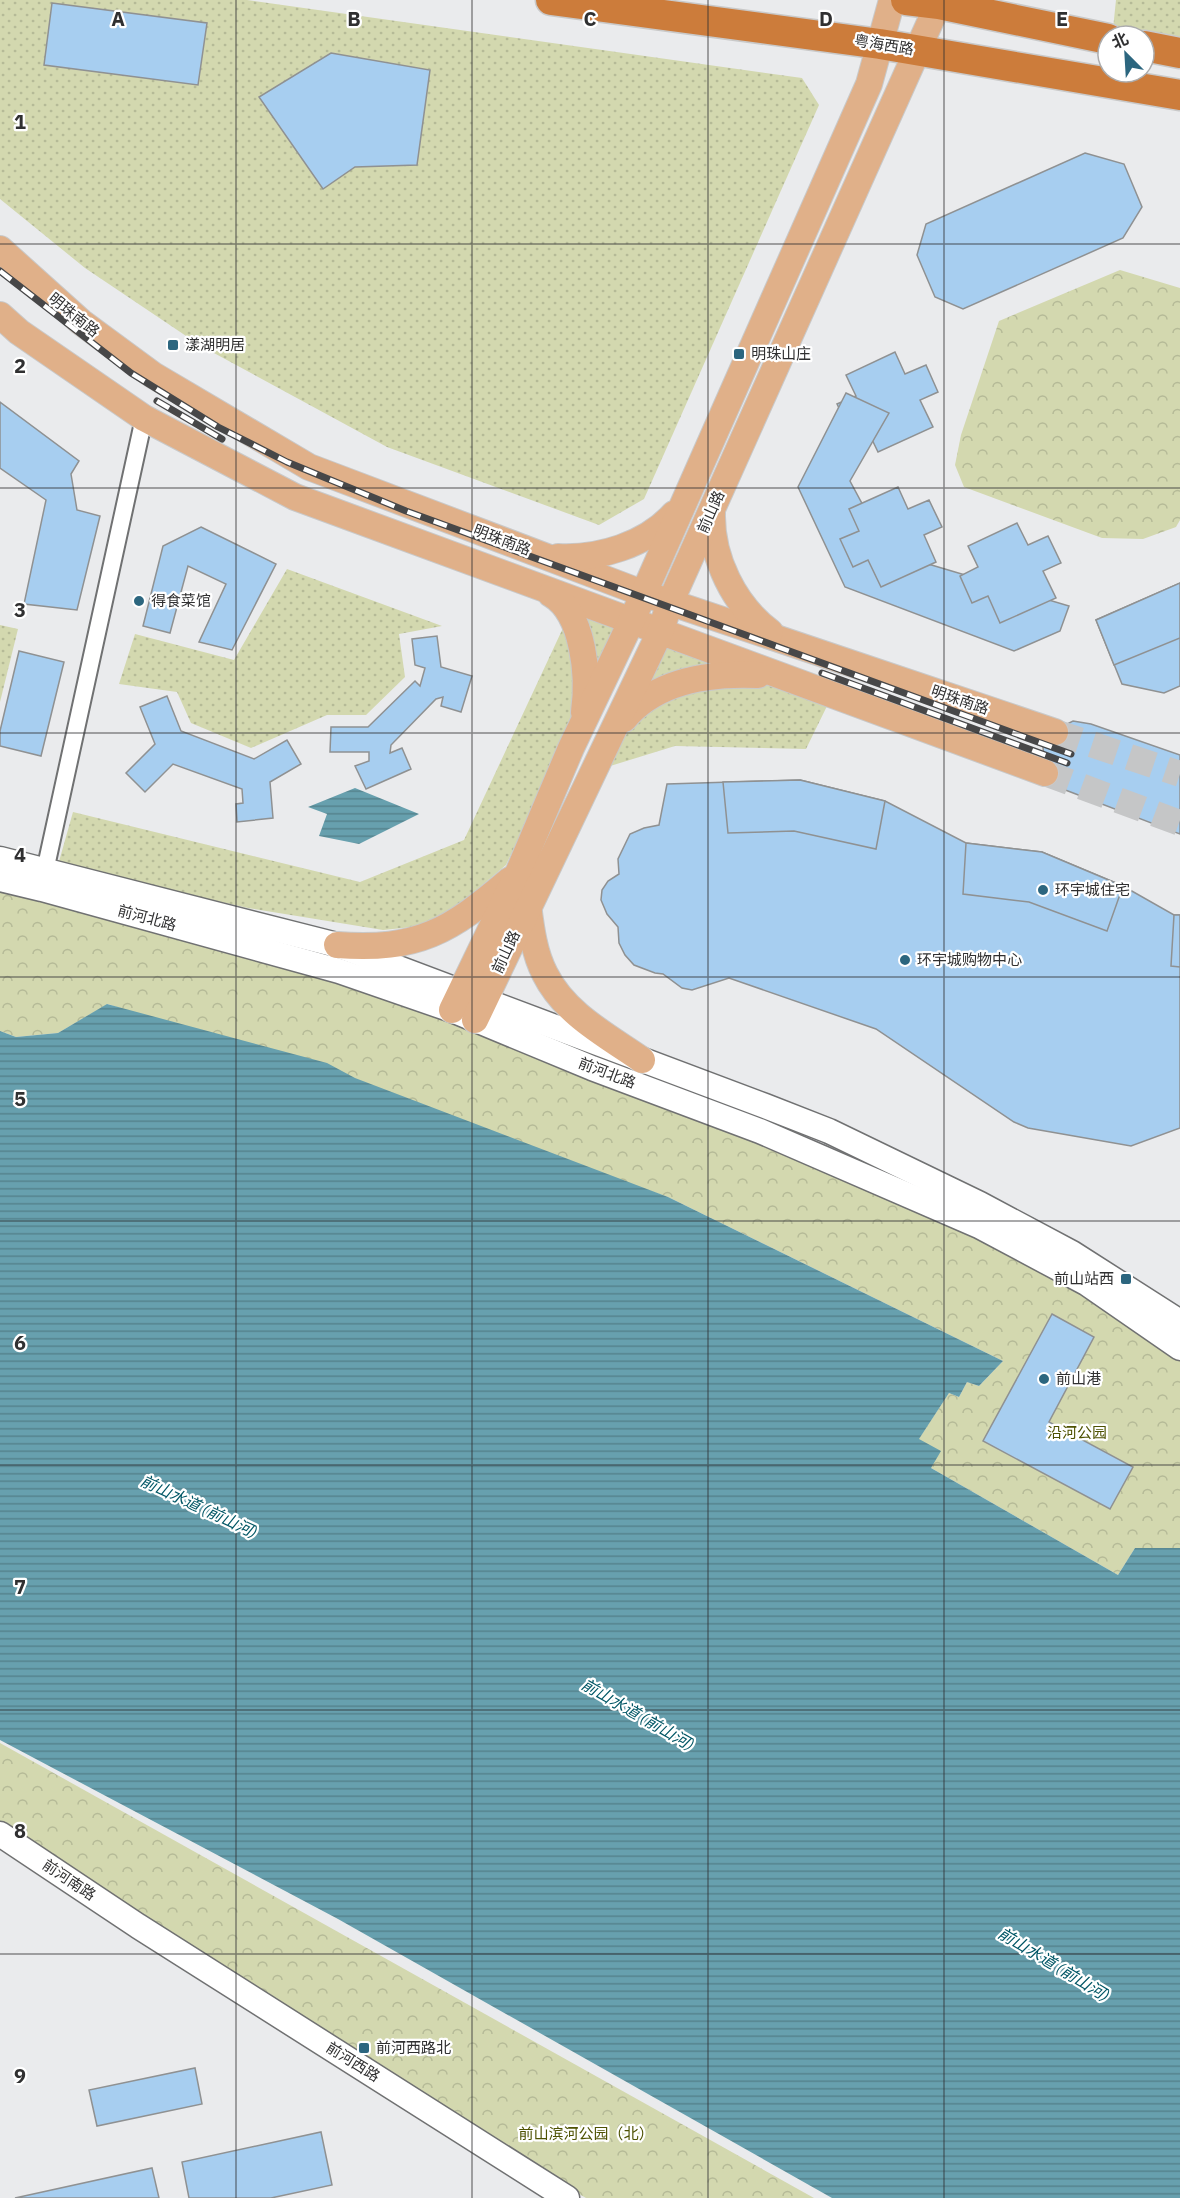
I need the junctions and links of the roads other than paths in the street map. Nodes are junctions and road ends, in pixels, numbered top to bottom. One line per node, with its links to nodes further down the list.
1 (551, 0): 6 (highway, 粤海西路)
2 (892, 0): 6 (main road, 前山路)
3 (906, 0): 4 (highway)
4 (939, 2): 5 (highway); 8 (main road, 前山路)
5 (1096, 36)
6 (880, 44): 8 (highway, 粤海西路); 16 (main road, 前山路)
7 (1156, 48): 9 (highway)
8 (919, 51): 10 (highway, 粤海西路); 17 (main road, 前山路)
9 (1180, 53)
10 (1180, 95)
11 (0, 249): 14 (main road, 明珠南路)
12 (0, 315): 13 (main road, 明珠南路)
13 (144, 418): 15 (main road, 明珠南路); 33 (street)
14 (309, 467): 15 (main road); 18 (main road, 明珠南路)
15 (295, 497): 19 (main road, 明珠南路)
16 (685, 499): 18 (main road); 20 (main road, 前山路)
17 (712, 510): 21 (main road, 前山路); 24 (main road)
18 (543, 555): 20 (main road, 明珠南路)
19 (540, 588): 22 (main road, 明珠南路); 26 (main road)
20 (642, 593): 21 (main road, 明珠南路); 22 (main road, 前山路)
21 (670, 603): 23 (main road, 前山路); 24 (main road, 明珠南路)
22 (632, 620): 23 (main road, 明珠南路); 26 (main road, 前山路)
23 (660, 632): 25 (main road, 明珠南路); 28 (main road, 前山路)
24 (783, 640): 27 (main road, 明珠南路)
25 (788, 679): 28 (main road); 29 (main road, 明珠南路)
26 (581, 726): 31 (main road, 前山路)
27 (1055, 732)
28 (611, 736): 34 (main road, 前山路)
29 (1045, 773)
30 (0, 859): 33 (main road, 前河北路)
31 (519, 872): 35 (main road); 36 (main road, 前山路)
32 (0, 879): 33 (main road, 前河北路)
33 (43, 879): 35 (main road, 前河北路); 36 (main road, 前河北路)
34 (528, 905): 36 (main road, 前山路); 37 (main road)
35 (337, 945): 36 (main road, 前河北路)
36 (468, 1006): 37 (main road, 前河北路); 39 (main road, 前河北路)
37 (642, 1060): 38 (main road, 前河北路)
38 (1180, 1322)
39 (1180, 1348)
40 (0, 1834): 41 (main road, 前河南路)
41 (138, 1926): 42 (main road, 前河西路)
42 (567, 2198)

